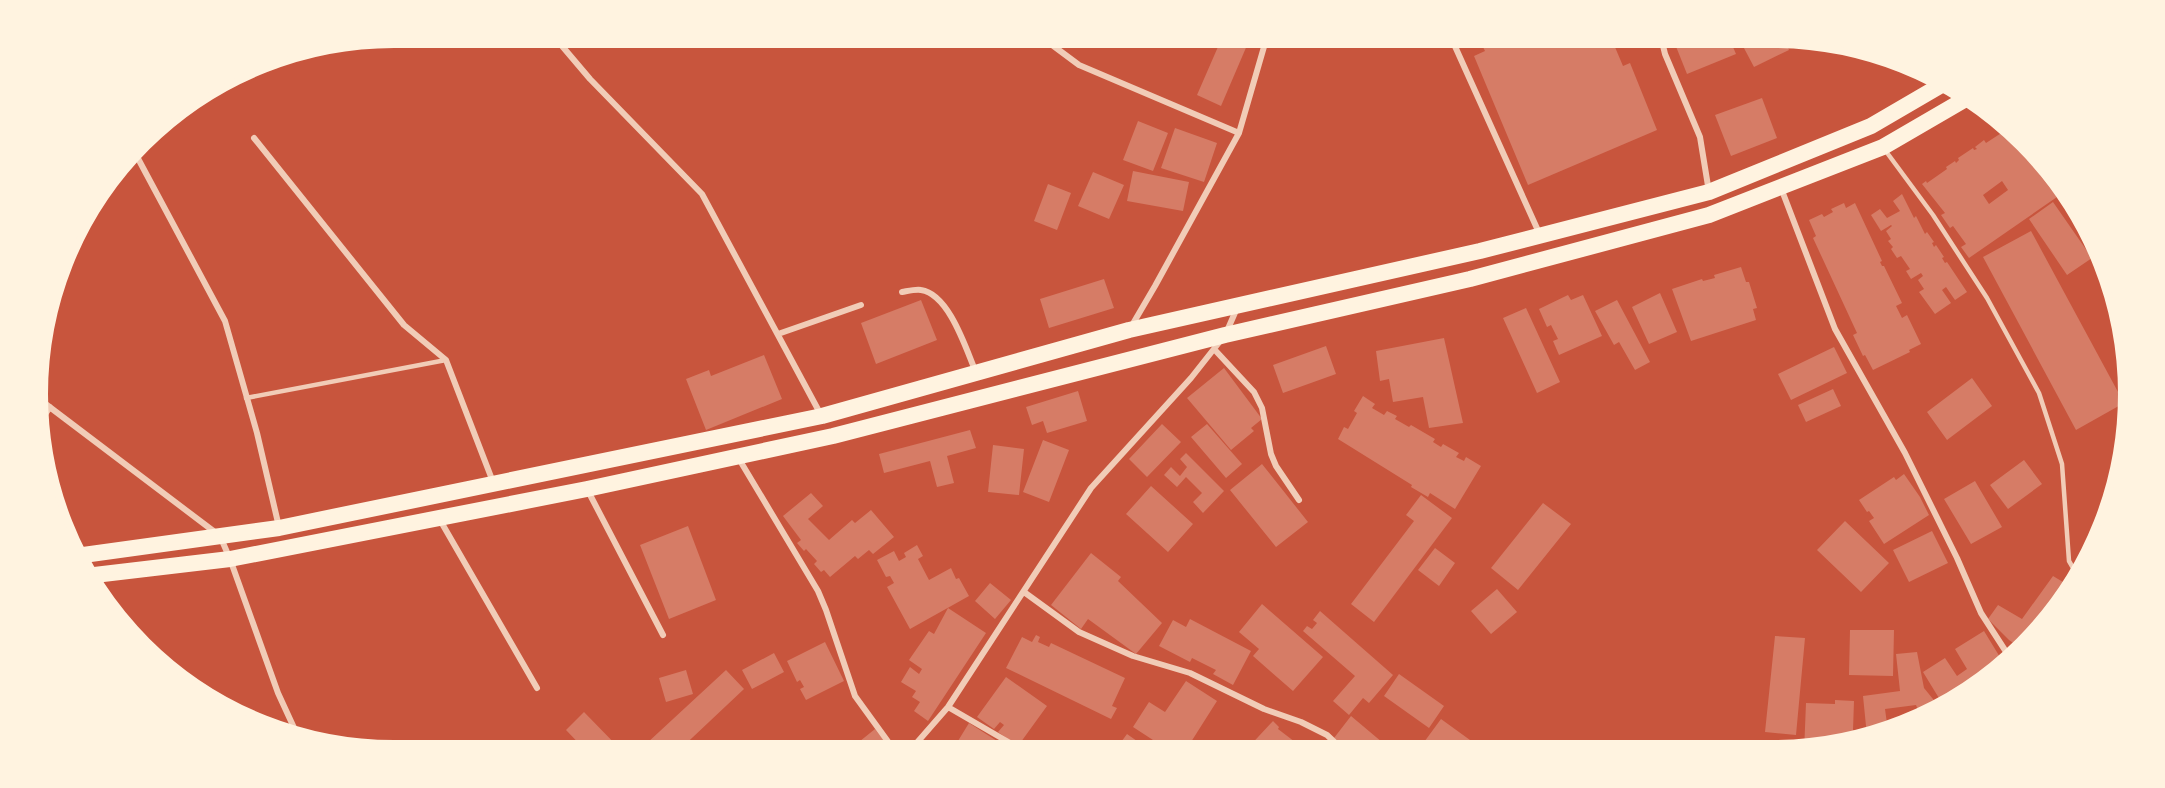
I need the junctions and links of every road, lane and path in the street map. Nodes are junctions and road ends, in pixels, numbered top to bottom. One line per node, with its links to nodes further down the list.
1 (560, 44): 19 (street)
2 (1051, 44): 8 (street)
3 (1265, 44): 8 (street)
4 (1454, 44): 14 (street)
5 (1663, 44): 13 (street)
6 (1939, 86): 13 (highway)
7 (1963, 101): 10 (highway)
8 (1239, 133): 18 (street)
9 (254, 138): 22 (street)
10 (1883, 147): 12 (highway); 38 (lane)
11 (137, 156): 24 (street)
12 (1780, 187): 20 (highway); 42 (street)
13 (1709, 192): 14 (highway)
14 (1540, 235): 17 (highway)
15 (902, 292): 23 (street)
16 (861, 305): 19 (street)
17 (1238, 306): 18 (highway); 20 (street)
18 (1129, 330): 23 (highway)
19 (778, 334): 28 (street)
20 (1225, 335): 21 (street); 29 (highway)
21 (1214, 349): 32 (street); 40 (street)
22 (446, 360): 24 (lane); 30 (street)
23 (976, 372): 28 (highway)
24 (246, 398): 34 (street)
25 (44, 403): 26 (street)
26 (50, 407): 27 (street); 35 (street)
27 (44, 416)
28 (822, 416): 30 (highway)
29 (737, 456): 31 (highway); 46 (street)
30 (493, 484): 34 (highway)
31 (587, 489): 33 (highway); 41 (street)
32 (1299, 500)
33 (438, 517): 37 (highway); 43 (street)
34 (279, 528): 35 (highway)
35 (220, 536): 36 (highway); 37 (street)
36 (83, 555)
37 (230, 559): 39 (highway); 45 (street)
38 (2074, 570)
39 (94, 575)
40 (1024, 592): 44 (street); 49 (street)
41 (663, 634)
42 (2007, 653)
43 (537, 688)
44 (948, 706): 47 (street); 48 (street)
45 (295, 731)
46 (890, 744)
47 (916, 744)
48 (1012, 744)
49 (1336, 744)

